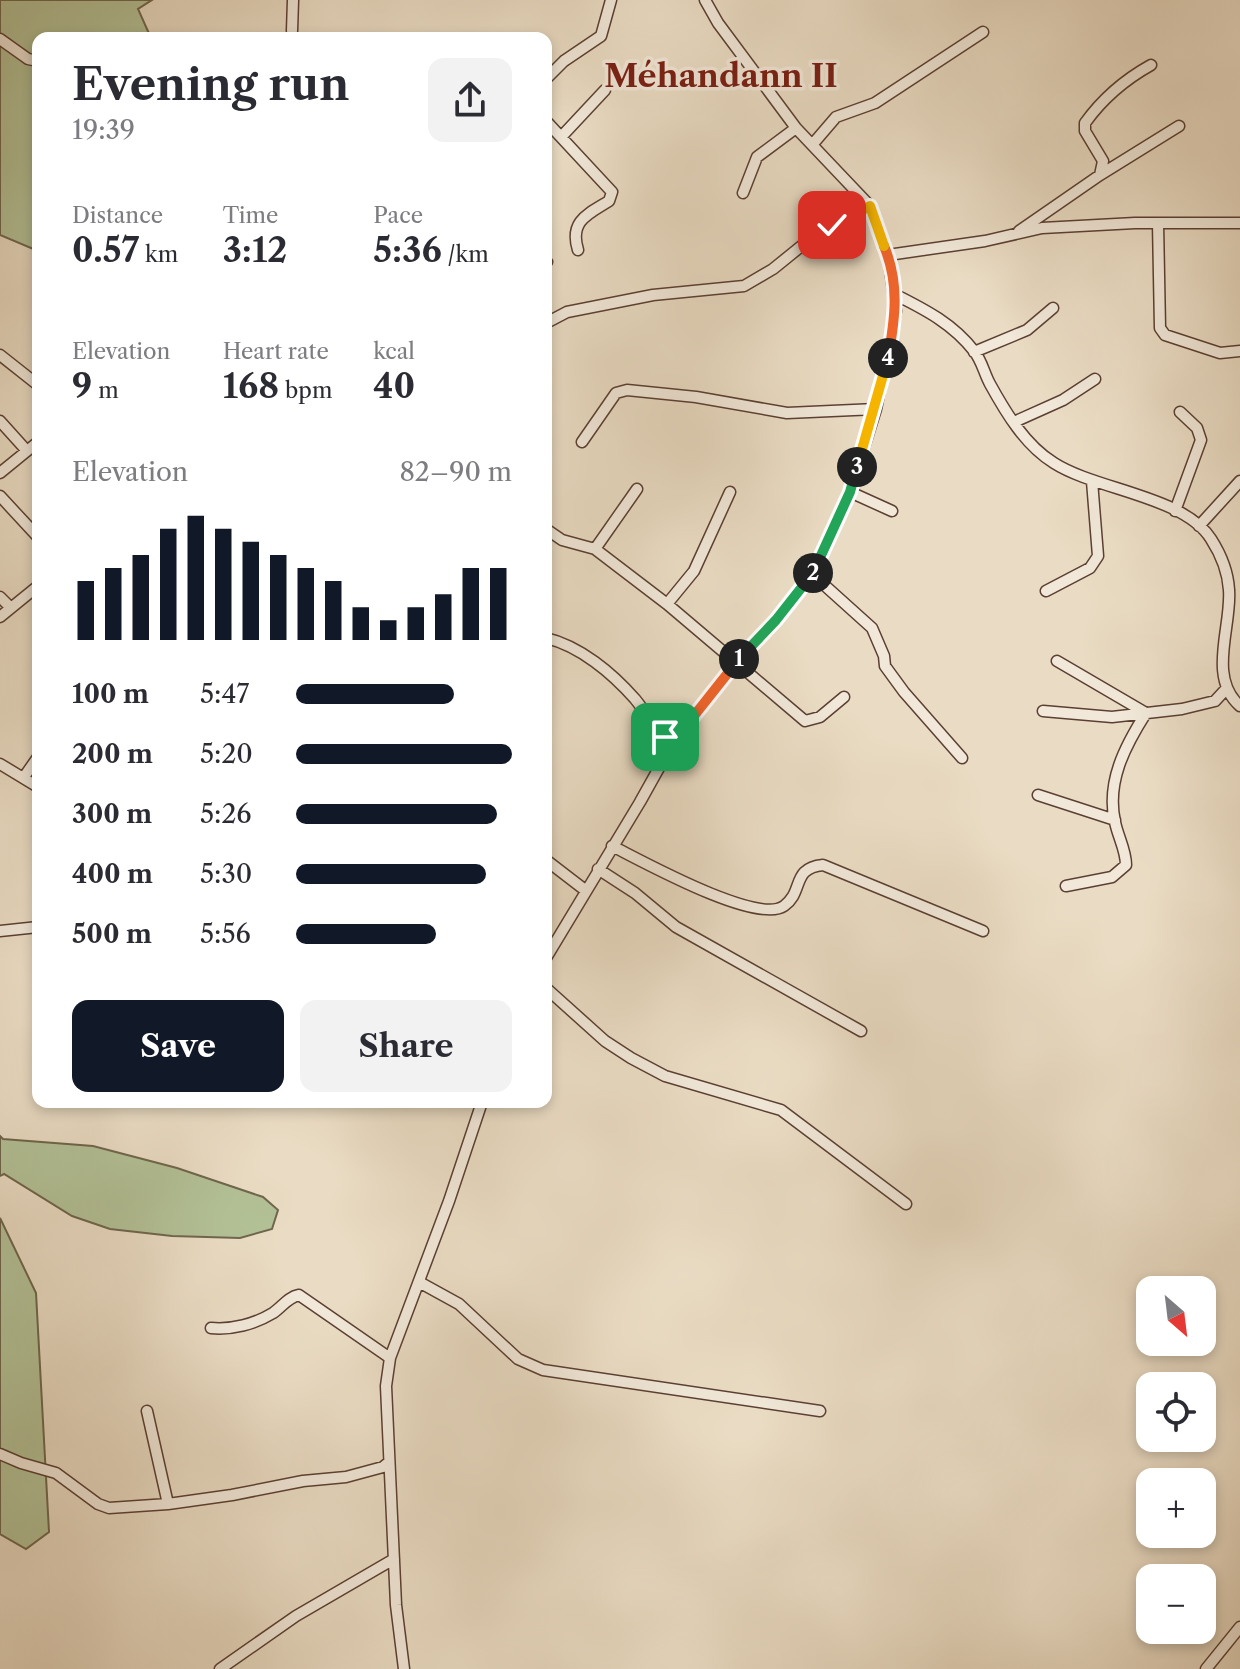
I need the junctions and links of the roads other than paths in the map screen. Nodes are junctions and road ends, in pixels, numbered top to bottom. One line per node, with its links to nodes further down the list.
1 (293, 0): 4 (street)
2 (611, 0): 9 (street)
3 (705, 0): 13 (street)
4 (292, 31)
5 (983, 32): 15 (street)
6 (0, 39): 7 (street)
7 (32, 59)
8 (1151, 65): 16 (street)
9 (552, 73)
10 (605, 90): 14 (street)
11 (1179, 126): 16 (street)
12 (552, 127): 14 (street)
13 (796, 128): 15 (street); 17 (street)
14 (562, 136): 22 (street)
15 (812, 145): 18 (street)
16 (1100, 175): 21 (street)
17 (743, 193)
18 (870, 206): 23 (street); 26 (street)
19 (1158, 223): 20 (street); 21 (street); 27 (street)
20 (1240, 223)
21 (1017, 232): 23 (street)
22 (578, 250)
23 (888, 255): 24 (street)
24 (896, 295): 28 (street); 32 (street)
25 (1053, 308): 28 (street)
26 (552, 320)
27 (1240, 351)
28 (974, 352): 35 (street)
29 (0, 355): 31 (street)
30 (1095, 379): 35 (street)
31 (32, 380)
32 (876, 409): 36 (street); 44 (street)
33 (1180, 412): 47 (street)
34 (0, 421): 38 (street)
35 (1014, 422): 40 (street)
36 (582, 442)
37 (32, 447): 38 (street)
38 (27, 451): 39 (street)
39 (0, 473)
40 (1092, 481): 47 (street); 55 (street)
41 (1240, 481): 48 (street)
42 (637, 489): 51 (street)
43 (730, 492): 57 (street)
44 (850, 492): 46 (street); 52 (street)
45 (0, 496): 49 (street)
46 (892, 511)
47 (1175, 511): 48 (street)
48 (1199, 526): 53 (street)
49 (32, 531)
50 (552, 533): 51 (street)
51 (595, 549): 57 (street)
52 (812, 574): 62 (street); 69 (street)
53 (1235, 586): 63 (street)
54 (32, 591): 58 (street)
55 (1046, 591)
56 (0, 597): 58 (street)
57 (667, 604): 62 (street)
58 (11, 608): 59 (street)
59 (0, 617)
60 (552, 640): 68 (street)
61 (1057, 661): 67 (street)
62 (736, 662): 64 (street); 68 (street)
63 (1227, 688): 65 (street); 67 (street)
64 (844, 697)
65 (1240, 706)
66 (1043, 711): 67 (street)
67 (1146, 713): 75 (street)
68 (674, 741): 76 (street)
69 (962, 758)
70 (0, 764): 72 (street)
71 (32, 766): 72 (street)
72 (24, 777): 73 (street)
73 (32, 783)
74 (1038, 795): 75 (street)
75 (1115, 820): 79 (street)
76 (612, 846): 78 (street); 83 (street)
77 (552, 865): 80 (street)
78 (598, 869): 80 (street); 86 (street)
79 (1066, 886)
80 (585, 890): 84 (street)
81 (32, 928): 82 (street)
82 (0, 931)
83 (983, 931)
84 (552, 948)
85 (552, 993): 88 (street)
86 (861, 1031)
87 (480, 1108): 89 (street)
88 (906, 1204)
89 (419, 1282): 91 (street); 93 (street)
90 (211, 1328): 91 (street)
91 (390, 1358): 95 (street)
92 (147, 1411): 96 (street)
93 (820, 1411)
94 (0, 1454): 96 (street)
95 (389, 1462): 96 (street); 97 (street)
96 (168, 1504)
97 (394, 1559): 99 (street); 100 (street)
98 (1240, 1627): 101 (street)
99 (220, 1669)
100 (404, 1669)
101 (1206, 1669)

